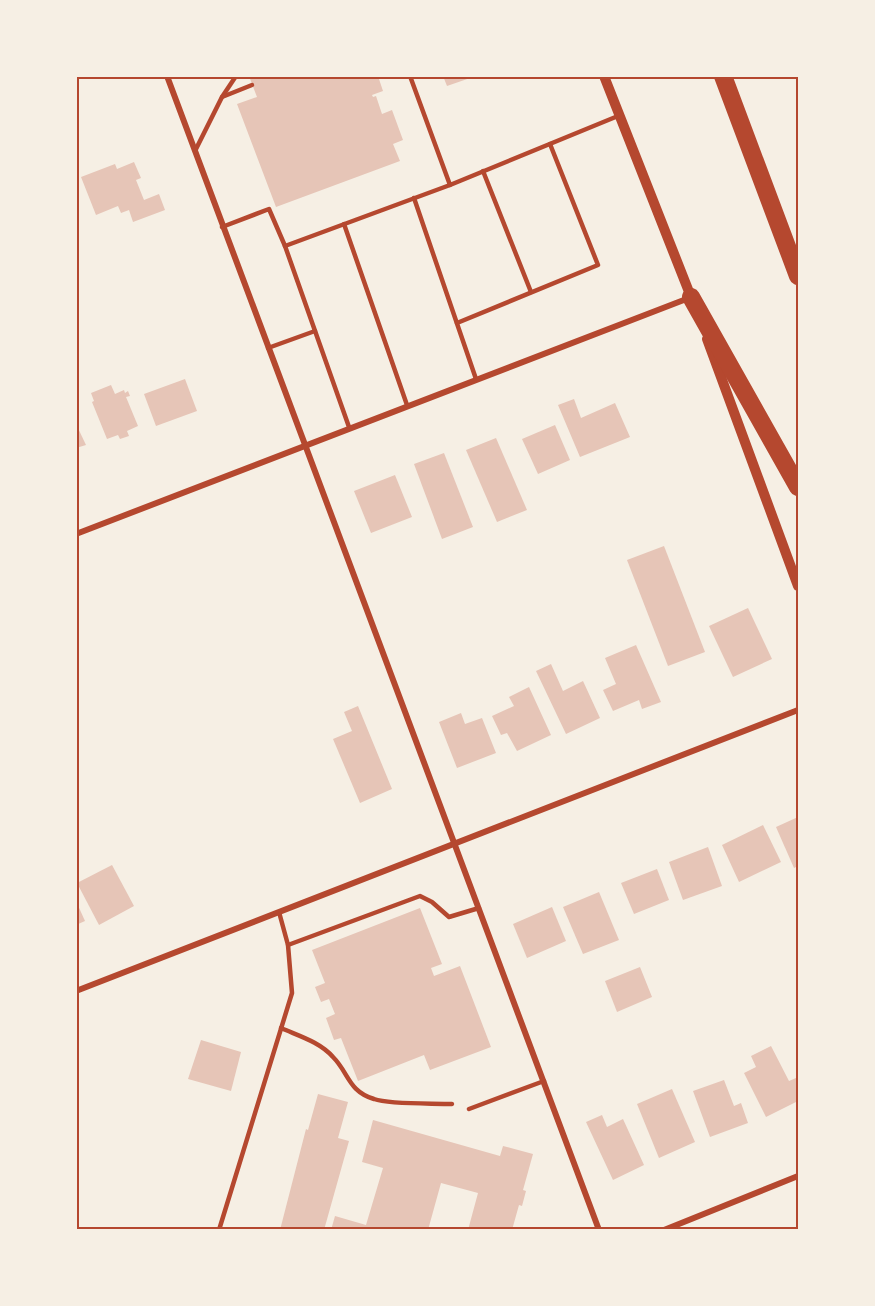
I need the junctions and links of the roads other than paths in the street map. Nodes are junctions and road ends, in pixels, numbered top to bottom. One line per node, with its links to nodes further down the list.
1 (167, 76): 10 (street)
2 (236, 76): 7 (lane)
3 (410, 76): 12 (lane)
4 (604, 76): 8 (street)
5 (723, 76): 17 (highway)
6 (252, 85): 7 (lane)
7 (222, 97): 10 (lane)
8 (619, 116): 9 (lane); 19 (street)
9 (550, 144): 11 (lane); 18 (lane)
10 (195, 151): 15 (street)
11 (483, 171): 12 (lane); 18 (lane)
12 (450, 185): 13 (lane)
13 (414, 198): 14 (lane); 20 (lane)
14 (344, 224): 16 (lane); 24 (lane)
15 (222, 227): 16 (lane); 22 (street)
16 (285, 246): 21 (lane)
17 (798, 276)
18 (531, 292): 20 (lane)
19 (691, 297): 23 (street); 27 (highway); 29 (street)
20 (457, 323): 23 (lane)
21 (315, 331): 22 (lane); 25 (lane)
22 (268, 348): 26 (street)
23 (476, 379): 24 (street)
24 (407, 405): 25 (street)
25 (349, 428): 26 (street)
26 (302, 445): 28 (street); 31 (street)
27 (798, 487)
28 (76, 534)
29 (798, 586)
30 (798, 711): 31 (street)
31 (455, 843): 32 (street); 33 (street)
32 (479, 908): 34 (lane); 37 (street)
33 (279, 912): 34 (lane); 35 (street)
34 (288, 945): 36 (lane)
35 (76, 991)
36 (282, 1028): 38 (lane); 41 (lane)
37 (544, 1081): 39 (lane); 42 (street)
38 (452, 1104)
39 (469, 1109)
40 (798, 1176): 43 (street)
41 (219, 1230)
42 (599, 1230)
43 (664, 1230)

